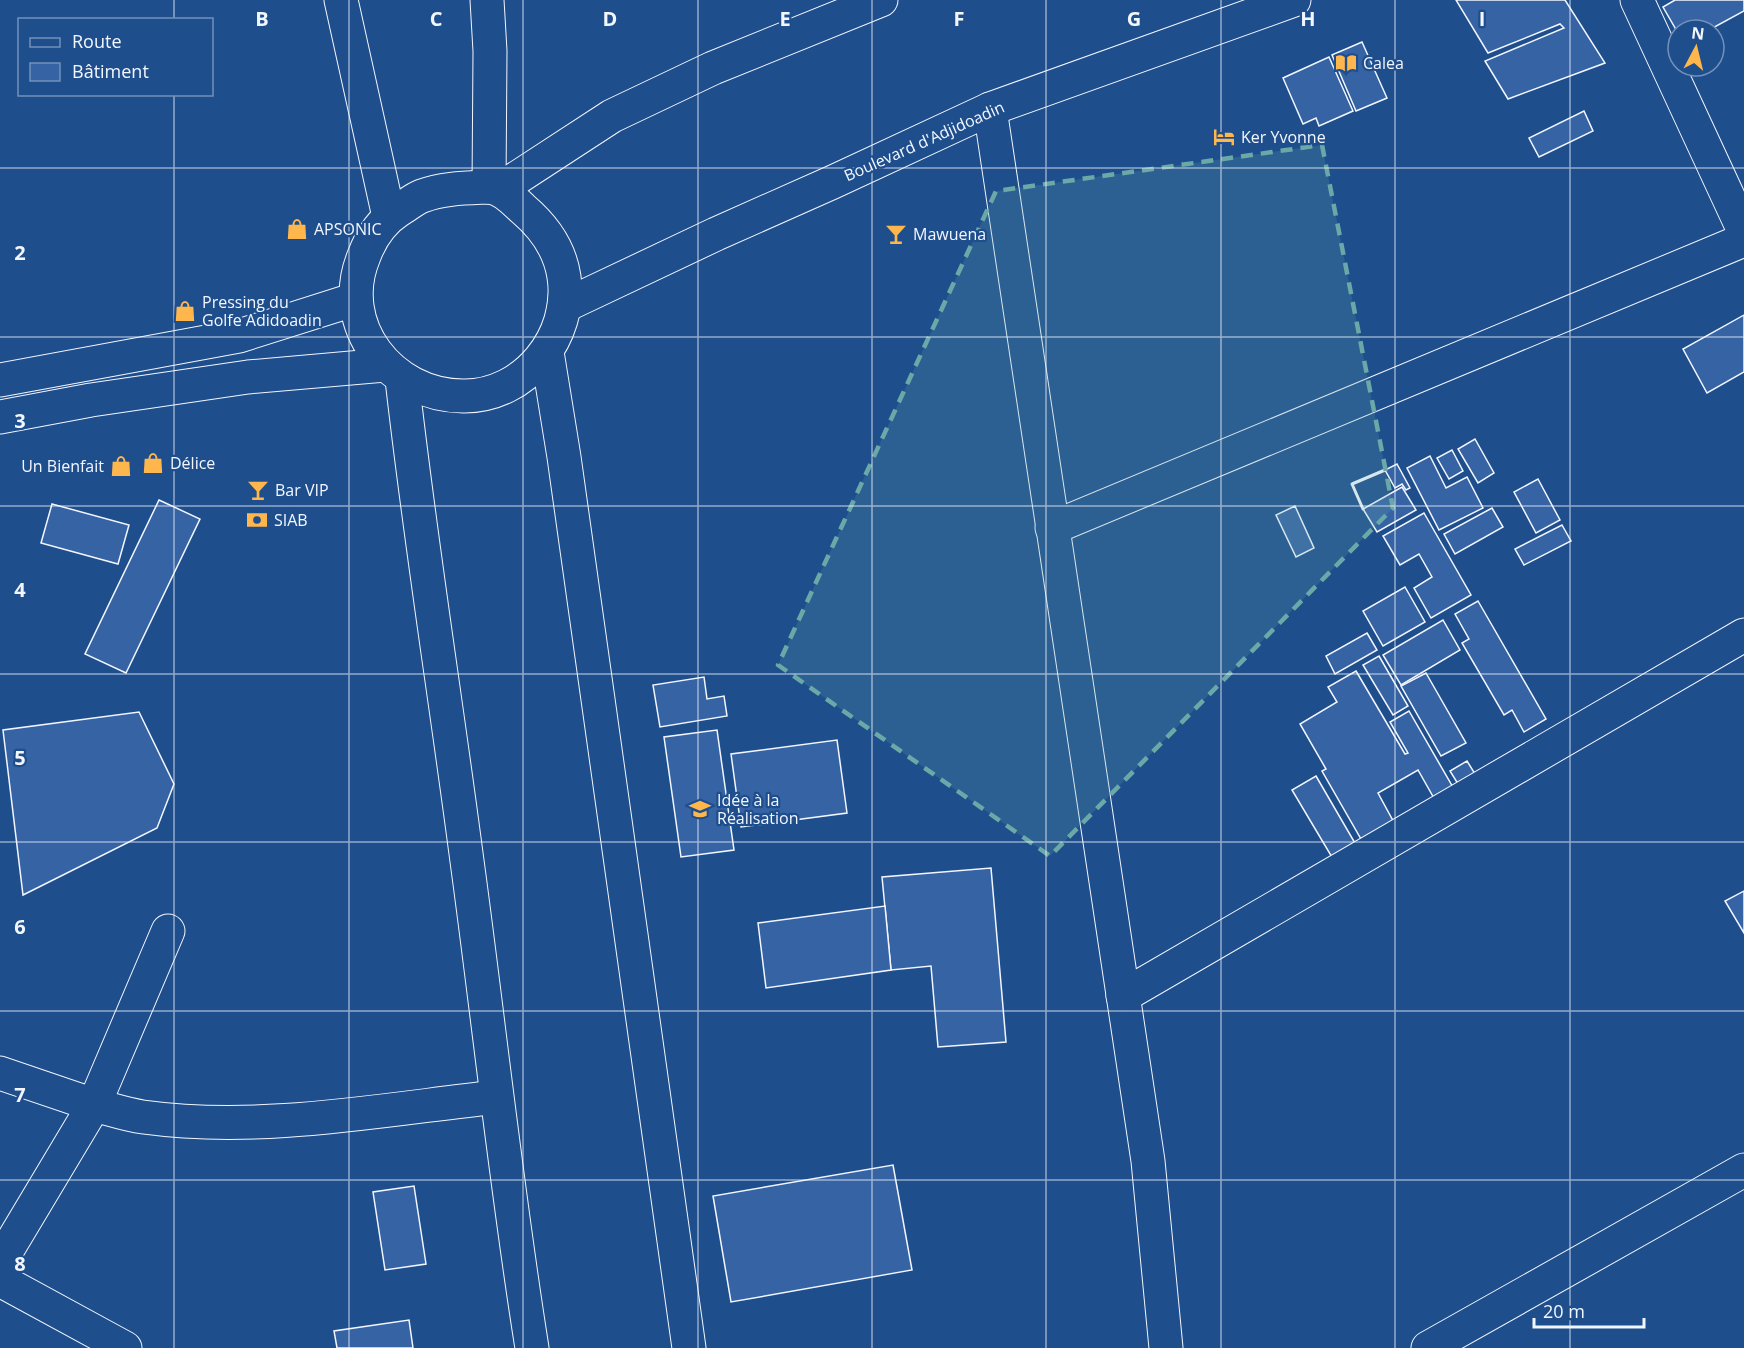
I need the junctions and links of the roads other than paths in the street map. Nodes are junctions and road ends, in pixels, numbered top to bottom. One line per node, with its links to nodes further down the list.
1 (341, 0): 8 (main road)
2 (487, 0): 7 (main road)
3 (880, 0): 7 (main road)
4 (1294, 0): 6 (main road, Boulevard d'Adjidoadin)
5 (1636, 0): 9 (main road)
6 (990, 109): 12 (main road, Boulevard d'Adjidoadin); 17 (main road)
7 (495, 188): 8 (main road); 12 (main road)
8 (389, 217): 11 (main road)
9 (1744, 231)
10 (1744, 240): 17 (main road)
11 (356, 299): 14 (main road); 15 (main road)
12 (564, 306): 13 (main road)
13 (547, 351): 14 (main road); 29 (main road)
14 (393, 372): 16 (main road); 22 (main road)
15 (0, 380)
16 (0, 417)
17 (1052, 528): 20 (main road)
18 (1744, 634): 20 (main road)
19 (168, 931): 23 (main road)
20 (1123, 996): 30 (main road)
21 (0, 1073): 23 (main road)
22 (496, 1097): 23 (main road); 28 (main road)
23 (94, 1105): 25 (main road)
24 (1744, 1170): 31 (main road)
25 (0, 1262)
26 (0, 1280): 27 (main road)
27 (125, 1348)
28 (532, 1348)
29 (689, 1348)
30 (1167, 1348)
31 (1428, 1348)

